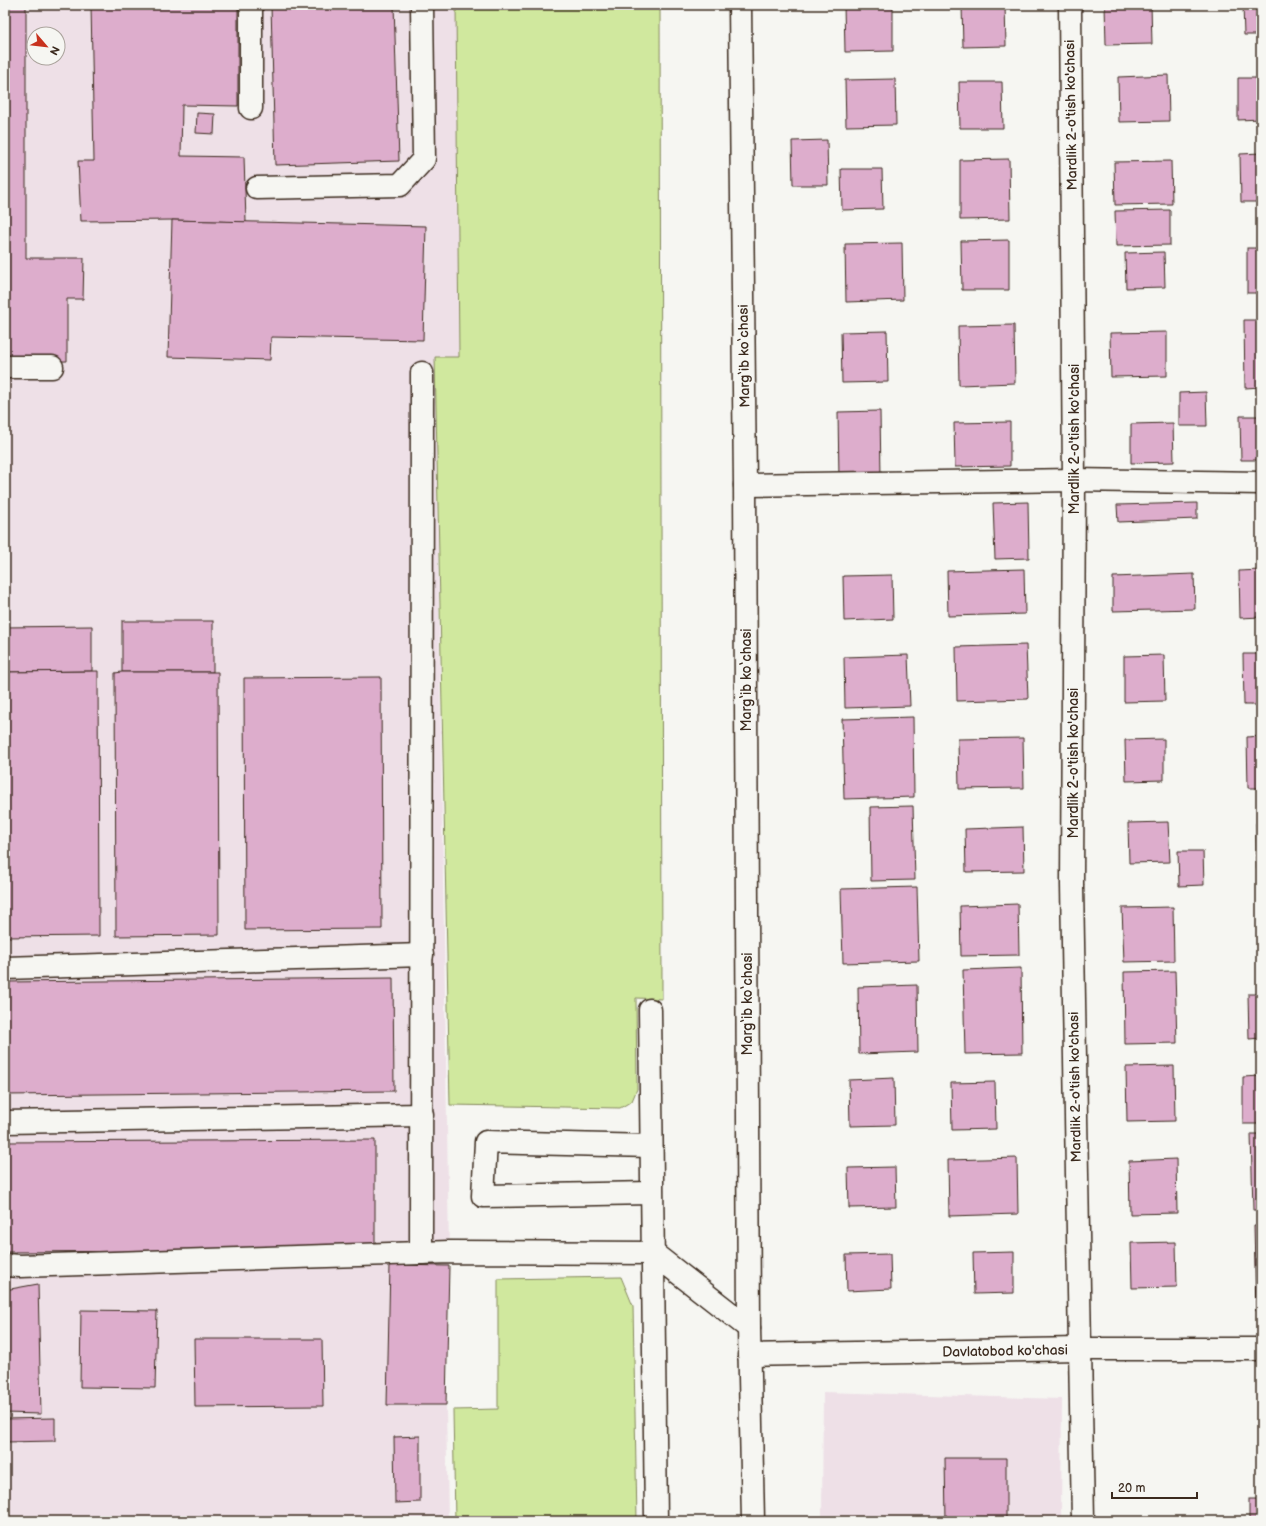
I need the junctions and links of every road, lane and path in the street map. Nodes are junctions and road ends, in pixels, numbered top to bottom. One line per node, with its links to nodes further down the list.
1 (250, 5): 5 (street)
2 (422, 5): 6 (street)
3 (740, 5): 12 (street, Marg‘ib ko‘chasi)
4 (1070, 5): 10 (street, Mardlik 2-o'tish ko'chasi)
5 (251, 108)
6 (257, 188)
7 (52, 366): 8 (street)
8 (5, 367)
9 (422, 373): 13 (street)
10 (1074, 480): 11 (street); 12 (street); 24 (street, Mardlik 2-o'tish ko'chasi)
11 (1261, 483)
12 (745, 485): 23 (street, Marg‘ib ko‘chasi)
13 (422, 955): 14 (street); 16 (street)
14 (5, 968)
15 (650, 1010): 18 (street)
16 (422, 1115): 17 (street); 20 (street)
17 (5, 1122)
18 (652, 1146): 19 (street); 19 (street)
19 (651, 1193): 21 (street)
20 (421, 1253): 21 (street); 22 (street)
21 (653, 1253): 23 (street); 27 (street)
22 (5, 1265)
23 (749, 1328): 26 (street, Marg‘ib ko‘chasi)
24 (1079, 1349): 25 (street, Davlatobod ko'chasi); 26 (street, Davlatobod ko'chasi); 29 (street, Mardlik 2-o'tish ko'chasi)
25 (1261, 1349)
26 (749, 1355): 28 (street, Marg‘ib ko‘chasi)
27 (656, 1521)
28 (753, 1521)
29 (1083, 1521)

